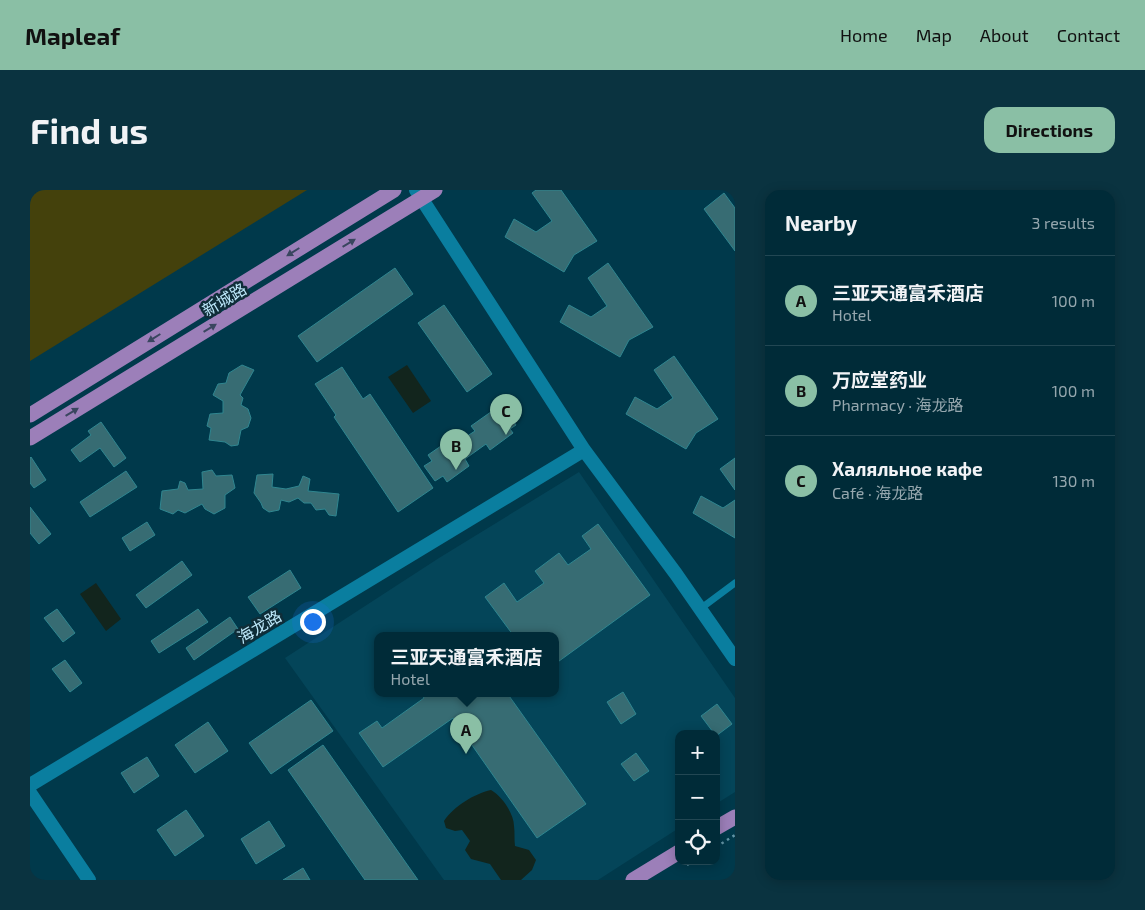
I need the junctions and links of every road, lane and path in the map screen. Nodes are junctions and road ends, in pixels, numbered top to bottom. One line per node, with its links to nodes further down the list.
1 (394, 190): 4 (main road, 新城路, one-way to 4)
2 (436, 190): 3 (main road, 新城路)
3 (419, 195): 5 (main road, 新城路, one-way to 3); 6 (street)
4 (30, 415)
5 (30, 438)
6 (584, 450): 8 (street); 10 (street, 海龙路)
7 (735, 583): 8 (lane)
8 (700, 609): 9 (street)
9 (735, 659)
10 (30, 785)
11 (30, 793): 17 (street)
12 (735, 817): 13 (main road)
13 (720, 826)
14 (735, 835): 15 (path)
15 (720, 844)
16 (675, 854): 18 (main road)
17 (89, 880)
18 (633, 880)

